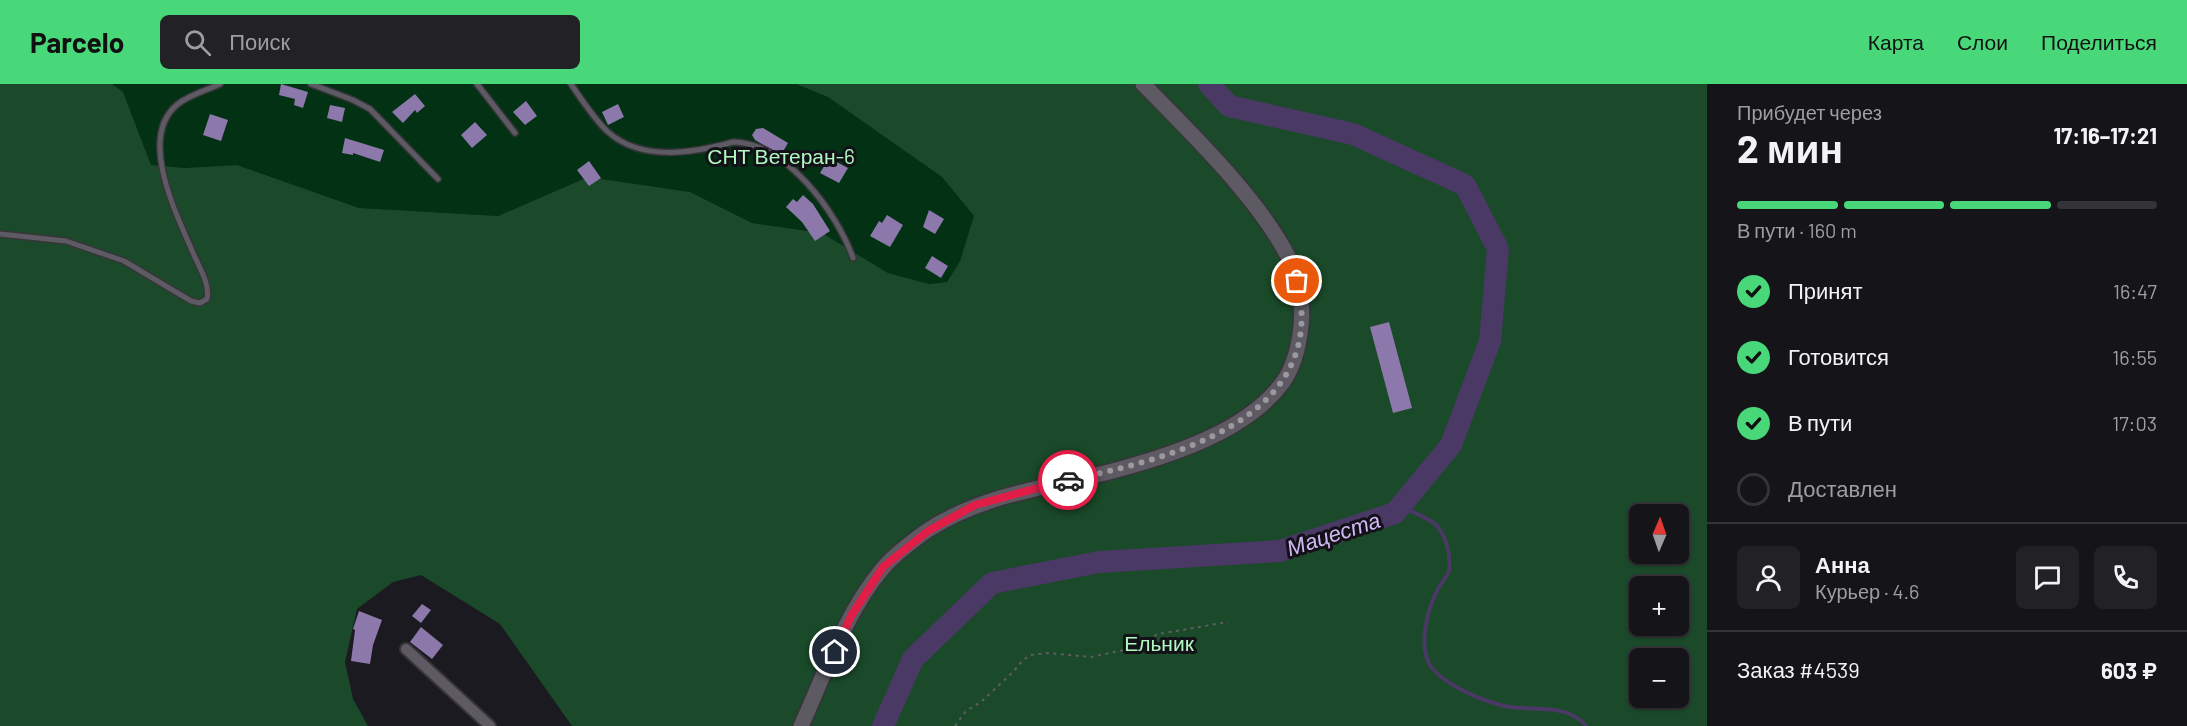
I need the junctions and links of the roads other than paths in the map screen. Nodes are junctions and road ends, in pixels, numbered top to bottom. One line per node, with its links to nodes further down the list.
1 (220, 84): 8 (lane)
2 (311, 84): 7 (lane)
3 (477, 84): 6 (lane)
4 (571, 84): 9 (lane)
5 (1143, 84): 12 (street)
6 (515, 133)
7 (438, 179)
8 (0, 234)
9 (853, 258)
10 (406, 649): 11 (street)
11 (490, 726)
12 (801, 726)

